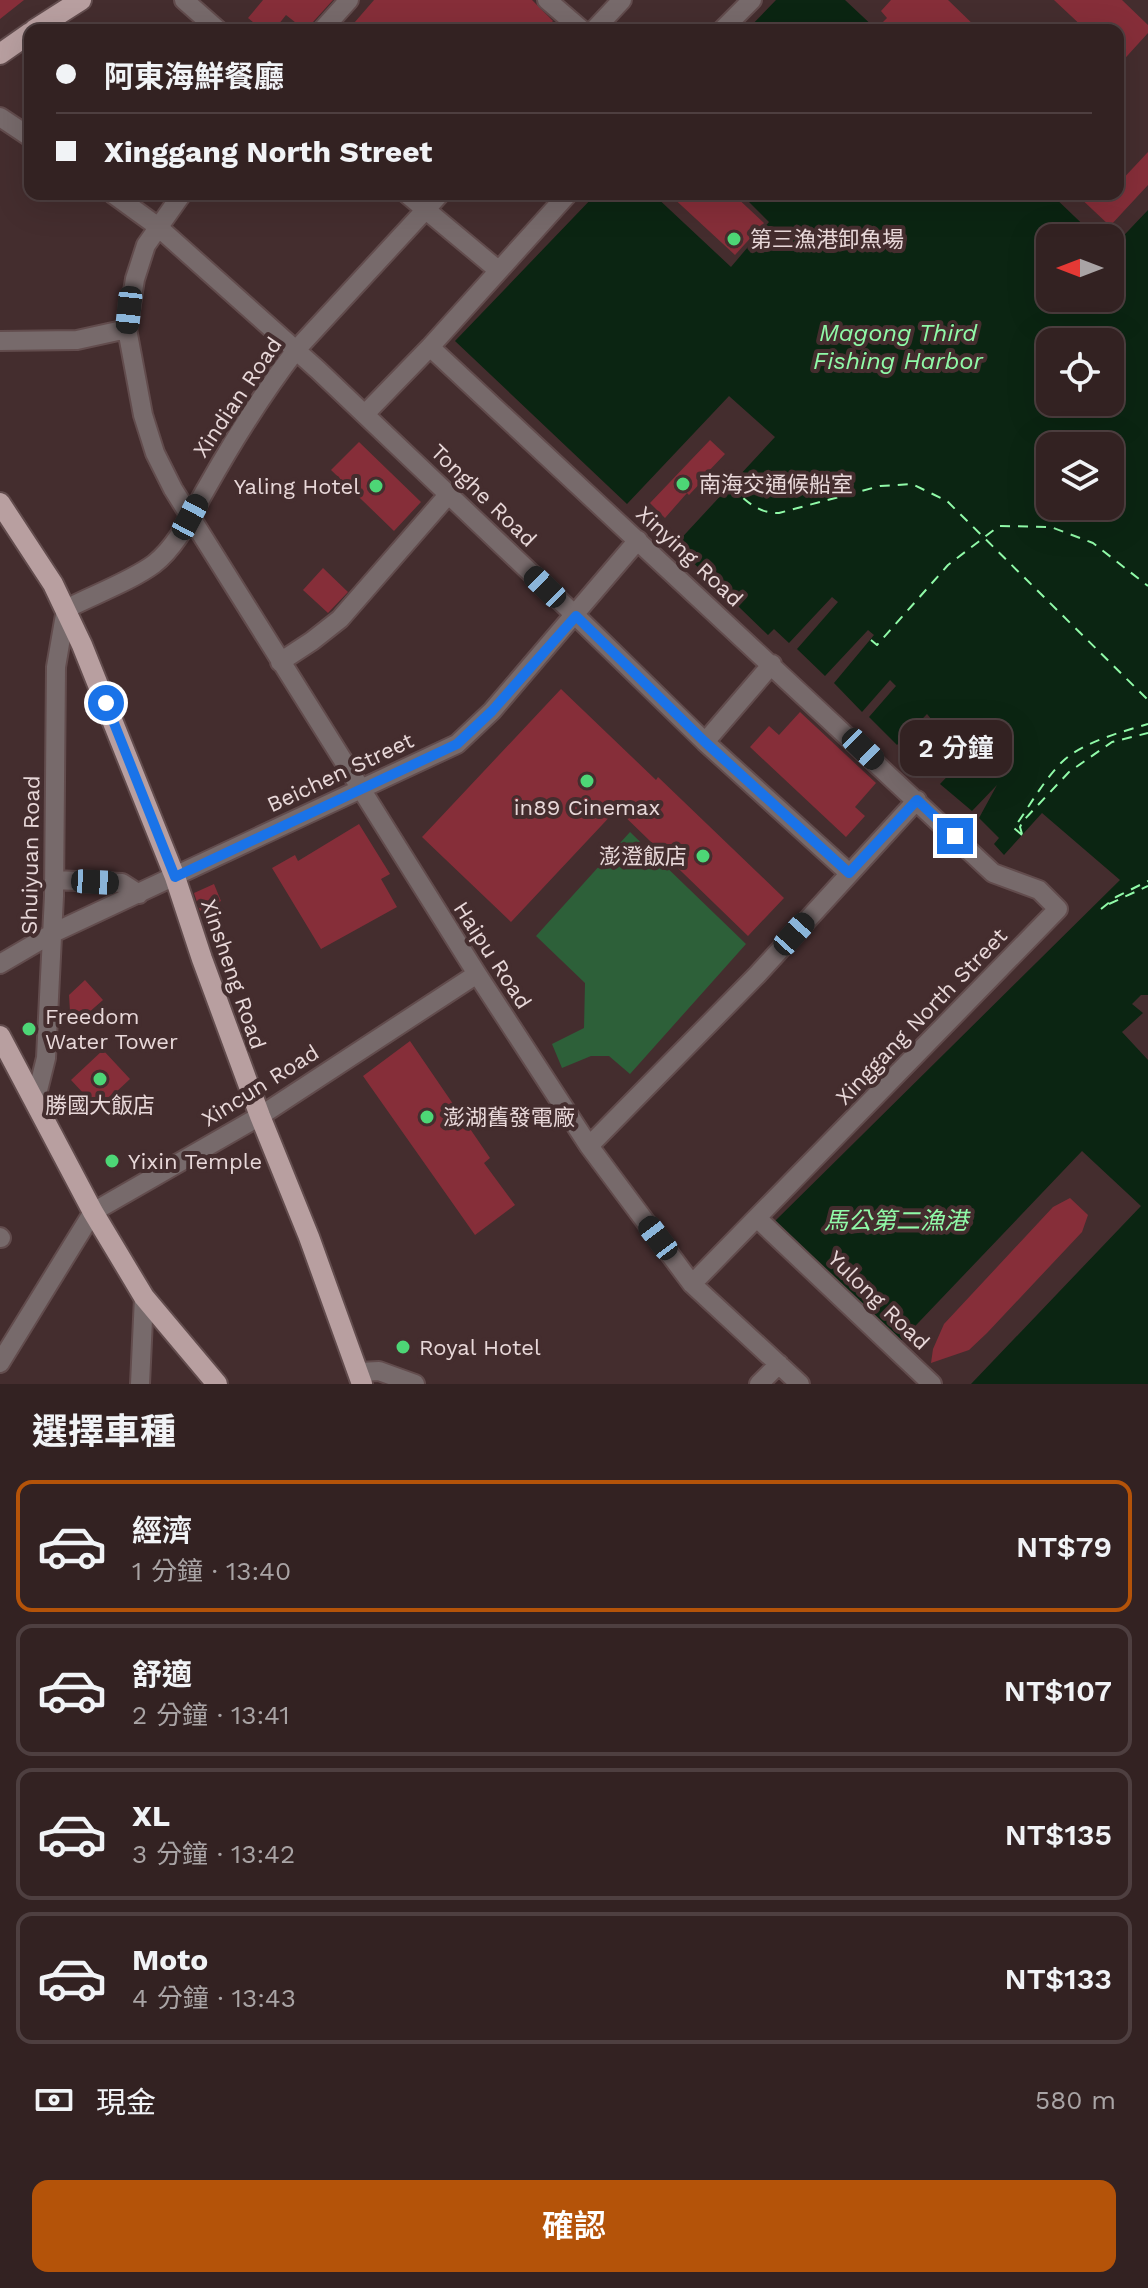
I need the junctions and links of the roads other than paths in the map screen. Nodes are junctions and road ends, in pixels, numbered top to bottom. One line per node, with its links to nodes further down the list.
1 (81, 0): 7 (main road)
2 (184, 0): 8 (street)
3 (349, 0): 9 (street)
4 (547, 0): 10 (street)
5 (622, 0): 11 (street)
6 (752, 0): 12 (street)
7 (43, 24)
8 (211, 24)
9 (327, 24)
10 (575, 24)
11 (600, 24)
12 (728, 24)
13 (24, 37): 14 (main road)
14 (0, 54)
15 (0, 117): 16 (street)
16 (24, 133)
17 (121, 200): 23 (street, Tonghe Road)
18 (177, 200): 23 (street)
19 (414, 200): 22 (street)
20 (434, 200): 22 (street, Xindian Road)
21 (562, 200): 24 (street)
22 (425, 210): 24 (street); 28 (street, Xindian Road)
23 (157, 226): 25 (street); 28 (street, Tonghe Road)
24 (498, 270): 27 (street)
25 (127, 329): 26 (street); 32 (street, Haipu Road)
26 (0, 341)
27 (430, 347): 29 (street); 33 (street, Xinying Road)
28 (296, 350): 29 (street, Tonghe Road); 32 (street, Xindian Road)
29 (365, 414): 30 (street, Tonghe Road)
30 (448, 495): 35 (street, Tonghe Road); 36 (street)
31 (0, 503): 34 (main road, Xinsheng Road)
32 (190, 517): 34 (street, Xindian Road); 36 (street, Haipu Road)
33 (638, 540): 35 (street, Beichen Street); 37 (street, Xinying Road)
34 (66, 609): 42 (main road, Xinsheng Road); 43 (street, Shuiyuan Road)
35 (576, 616): 38 (street, Tonghe Road); 39 (street, Beichen Street)
36 (280, 662): 39 (street, Haipu Road)
37 (772, 664): 38 (street); 40 (street, Xinying Road)
38 (705, 742): 41 (street, Tonghe Road)
39 (359, 789): 42 (street, Beichen Street); 47 (street, Haipu Road)
40 (917, 800): 41 (street); 53 (street, Xinggang North Street)
41 (849, 873): 51 (street)
42 (175, 877): 44 (street, Beichen Street); 50 (main road, Xinsheng Road)
43 (54, 880): 44 (street); 45 (street, Shuiyuan Road)
44 (139, 894): 45 (street, Beichen Street)
45 (53, 933): 46 (street, Beichen Street); 49 (street, Shuiyuan Road)
46 (0, 964)
47 (477, 974): 50 (street, Xincun Road); 51 (street, Haipu Road)
48 (0, 1036): 49 (main road)
49 (35, 1102): 52 (main road)
50 (260, 1116): 52 (street, Xincun Road); 58 (main road, Xinsheng Road)
51 (589, 1146): 54 (street, Haipu Road)
52 (93, 1212): 55 (main road); 56 (street, Xincun Road)
53 (758, 1219): 54 (street, Xinggang North Street); 64 (street, Yulong Road)
54 (692, 1284): 57 (street, Haipu Road)
55 (144, 1297): 59 (street); 60 (main road)
56 (0, 1363)
57 (779, 1364): 62 (street); 63 (street, Haipu Road)
58 (361, 1378): 61 (street)
59 (140, 1384)
60 (217, 1384)
61 (415, 1384)
62 (759, 1384)
63 (800, 1384)
64 (932, 1384)

